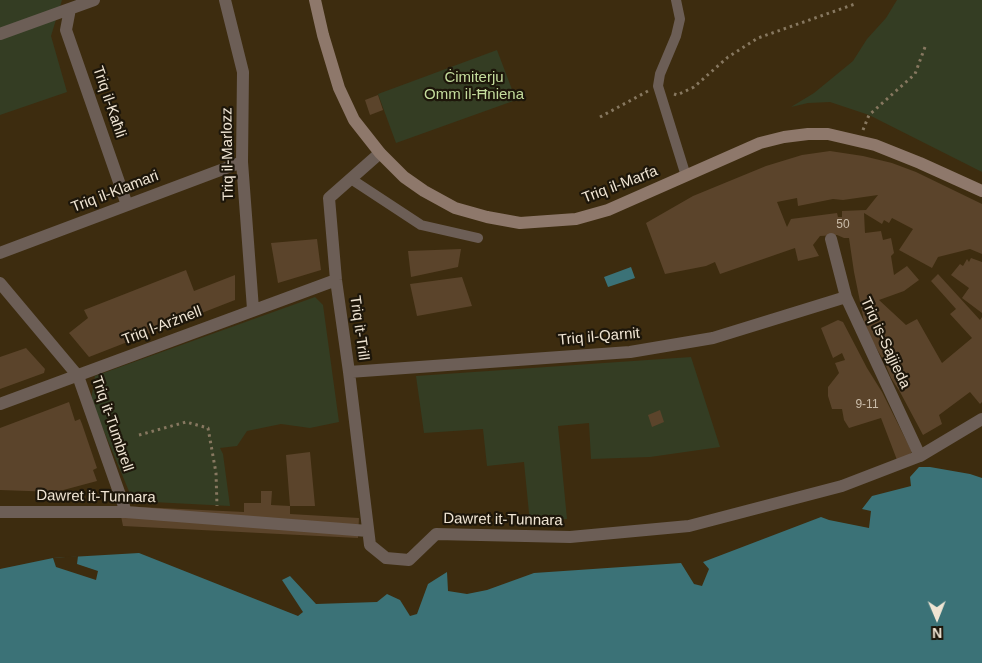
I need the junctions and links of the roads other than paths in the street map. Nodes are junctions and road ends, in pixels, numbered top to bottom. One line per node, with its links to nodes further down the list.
1 (94, 0): 5 (street)
2 (224, 0): 8 (street, Triq il-Marlozz)
3 (315, 0): 7 (main road, Triq il-Marfa)
4 (676, 0): 9 (lane)
5 (70, 9): 6 (street); 12 (street, Triq il-Kaħli)
6 (0, 34)
7 (380, 153): 9 (main road, Triq il-Marfa); 10 (street, Triq it-Trill)
8 (242, 162): 12 (street, Triq il-Klamari); 19 (street, Triq il-Marlozz)
9 (686, 176): 11 (main road, Triq il-Marfa)
10 (351, 180): 13 (lane); 16 (street, Triq it-Trill)
11 (982, 190)
12 (127, 205): 15 (street, Triq il-Klamari)
13 (478, 238)
14 (831, 239): 18 (street, Triq is-Sajjieda)
15 (0, 253)
16 (336, 280): 19 (street, Triq l-Arżnell); 20 (street, Triq it-Trill)
17 (0, 284): 21 (street, Triq it-Tumbrell)
18 (846, 297): 20 (street, Triq il-Qarnit); 24 (street, Triq is-Sajjieda)
19 (253, 309): 21 (street, Triq l-Arżnell)
20 (349, 372): 27 (street, Triq it-Trill)
21 (78, 376): 22 (street, Triq l-Arżnell); 26 (street, Triq it-Tumbrell)
22 (0, 404)
23 (982, 419): 24 (street, Dawret it-Tunnara)
24 (920, 456): 27 (street, Dawret it-Tunnara)
25 (0, 512): 26 (street, Dawret it-Tunnara)
26 (126, 512): 27 (street, Dawret it-Tunnara)
27 (368, 531)

